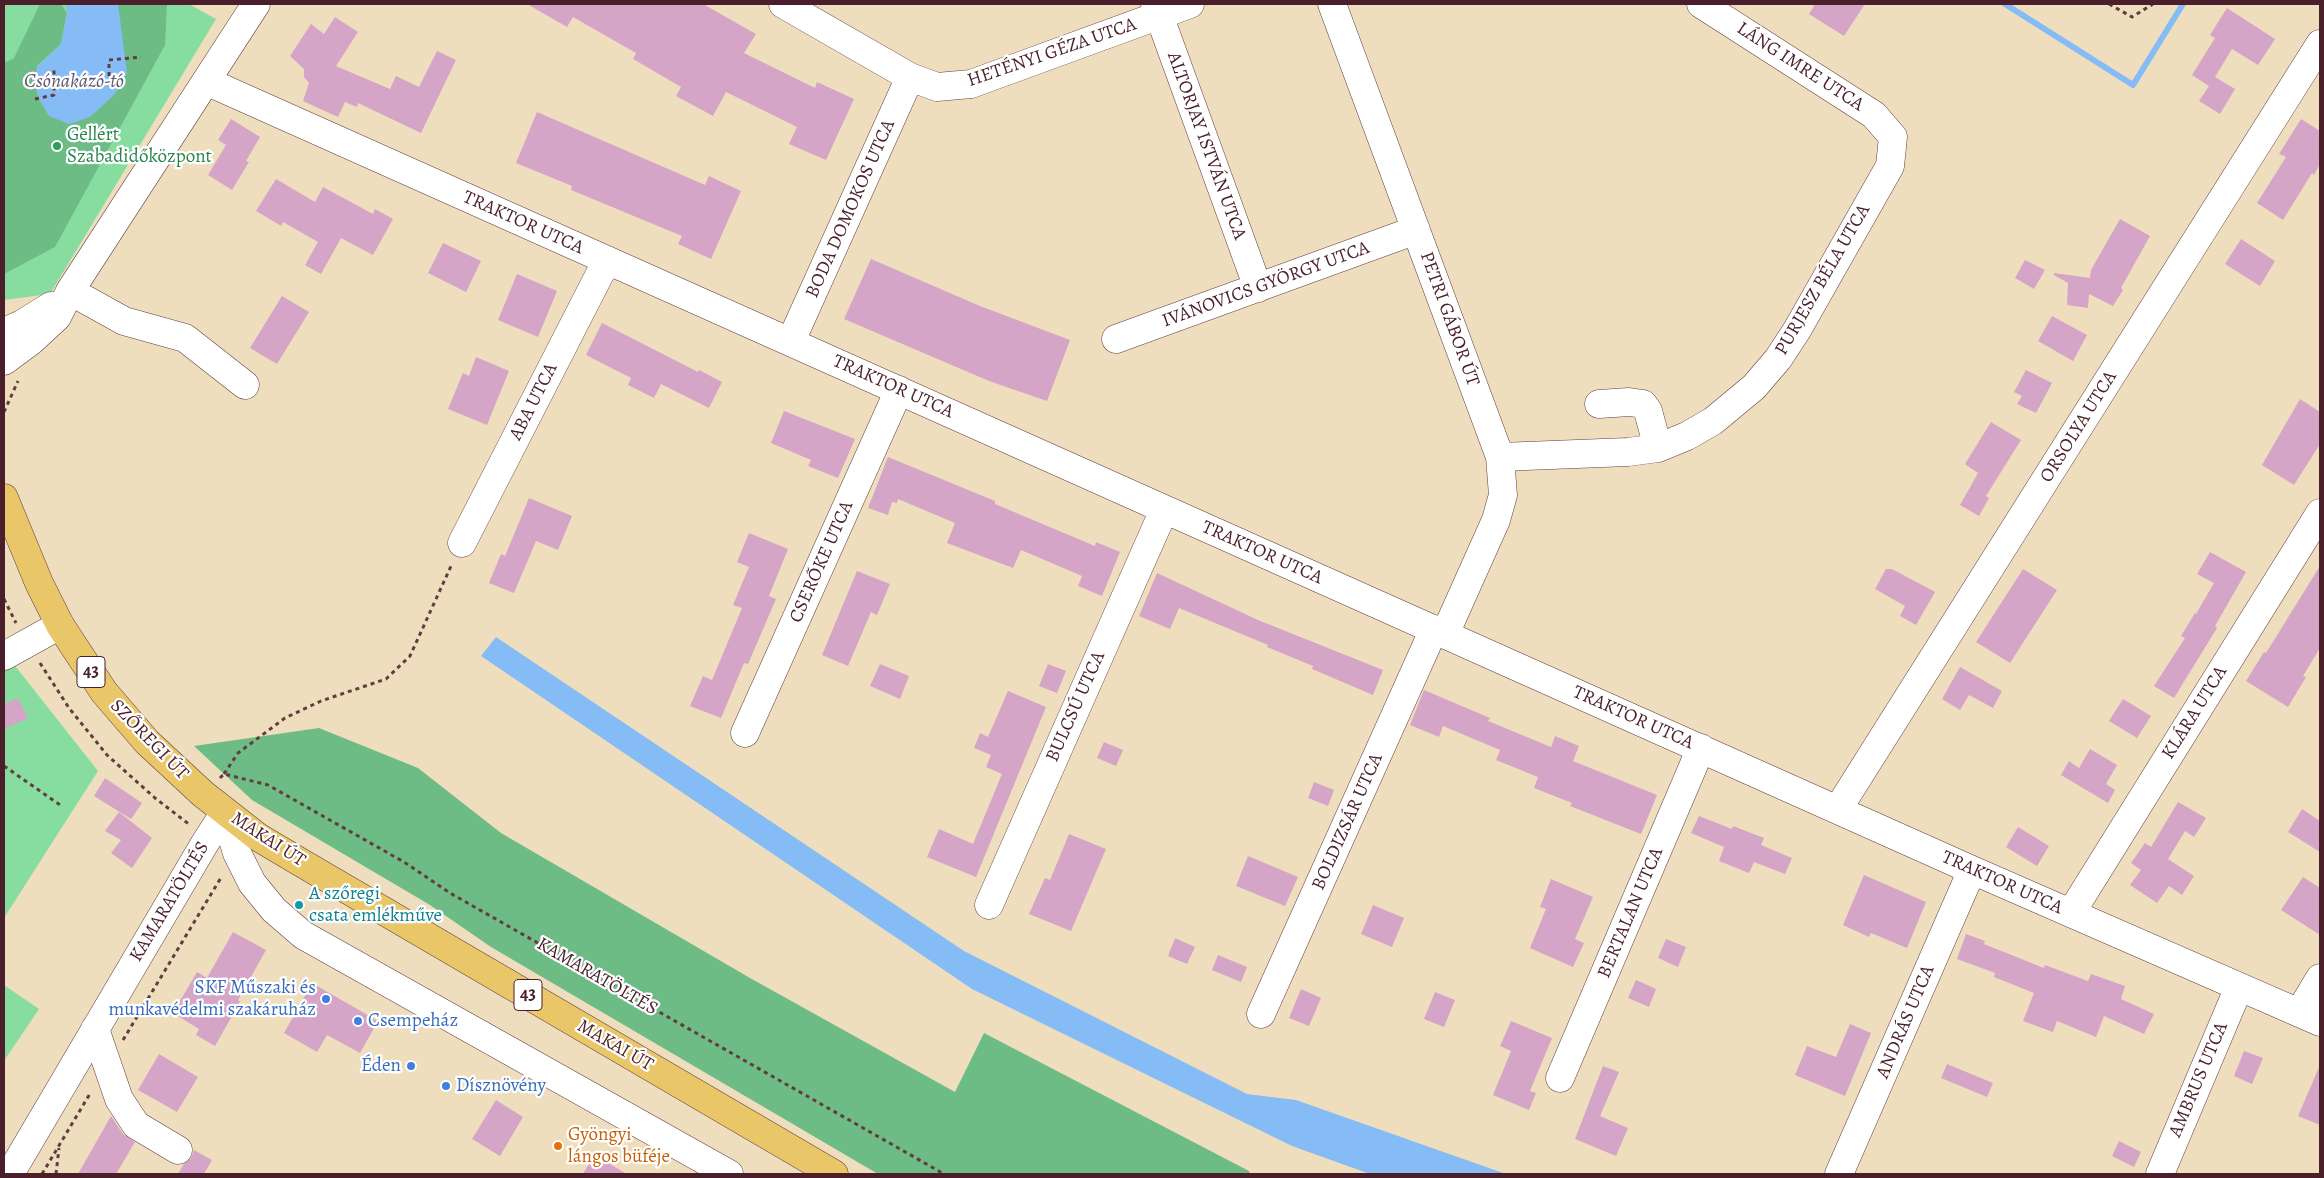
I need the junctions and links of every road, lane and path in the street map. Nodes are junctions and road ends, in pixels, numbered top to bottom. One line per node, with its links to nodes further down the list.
1 (256, 4): 14 (street)
2 (782, 4): 13 (street, HETÉNYI GÉZA UTCA)
3 (1190, 4): 8 (street, HETÉNYI GÉZA UTCA)
4 (1332, 4): 17 (street, PETRI GÁBOR ÚT)
5 (1701, 4): 16 (street, LÁNG IMRE UTCA)
6 (2110, 4): 7 (path)
7 (2153, 4)
8 (1157, 9): 13 (street, HETÉNYI GÉZA UTCA); 19 (street, ALTORJAY ISTVÁN UTCA)
9 (2320, 44): 45 (street, ORSOLYA UTCA)
10 (141, 57): 12 (path)
11 (54, 67): 15 (path)
12 (109, 76)
13 (910, 77): 23 (street, BODA DOMOKOS UTCA)
14 (206, 81): 18 (street, TRAKTOR UTCA); 20 (street)
15 (35, 99)
16 (1893, 138): 28 (street, PURJESZ BÉLA UTCA)
17 (1416, 230): 19 (street, IVÁNOVICS GYÖRGY UTCA); 29 (street, PETRI GÁBOR ÚT)
18 (607, 260): 23 (street, TRAKTOR UTCA); 33 (street, ABA UTCA)
19 (1258, 288): 22 (street, IVÁNOVICS GYÖRGY UTCA)
20 (70, 291): 21 (street); 24 (street); 25 (street)
21 (4, 332)
22 (1116, 339)
23 (791, 342): 26 (street, TRAKTOR UTCA)
24 (4, 361)
25 (245, 386)
26 (899, 390): 31 (street, TRAKTOR UTCA); 39 (street, CSERŐKE UTCA)
27 (1599, 404): 28 (street)
28 (1658, 448): 29 (street, PURJESZ BÉLA UTCA)
29 (1500, 457): 36 (street, PETRI GÁBOR ÚT)
30 (4, 498): 35 (main road, SZŐREGI ÚT / 43)
31 (1164, 510): 36 (street, TRAKTOR UTCA); 50 (street, BULCSÚ UTCA)
32 (2320, 513): 51 (street, KLÁRA UTCA)
33 (462, 543): 42 (path)
34 (4, 599): 37 (path)
35 (60, 625): 37 (street); 46 (main road, SZŐREGI ÚT / 43)
36 (1439, 632): 40 (street, TRAKTOR UTCA); 54 (street, BOLDIZSÁR UTCA)
37 (28, 643): 38 (street); 47 (path)
38 (4, 656)
39 (745, 733)
40 (1701, 748): 45 (street, TRAKTOR UTCA); 58 (street, BERTALAN UTCA)
41 (4, 766): 44 (path)
42 (224, 774)
43 (251, 781): 66 (path, KAMARATÖLTÉS)
44 (63, 807)
45 (1838, 810): 49 (street, TRAKTOR UTCA)
46 (225, 812): 47 (street, KAMARATÖLTÉS); 48 (street, MAKAI ÚT); 65 (main road, MAKAI ÚT / 43)
47 (209, 837): 56 (street, KAMARATÖLTÉS)
48 (236, 853): 57 (path); 64 (street, MAKAI ÚT)
49 (1972, 870): 51 (street, TRAKTOR UTCA); 67 (street, ANDRÁS UTCA)
50 (989, 905)
51 (2071, 913): 53 (street, TRAKTOR UTCA)
52 (2320, 978): 55 (street)
53 (2239, 986): 55 (street, TRAKTOR UTCA); 68 (street, AMBRUS UTCA)
54 (1261, 1014)
55 (2309, 1018)
56 (96, 1029): 57 (street); 61 (street, KAMARATÖLTÉS)
57 (108, 1064): 59 (path); 60 (street)
58 (1560, 1078)
59 (59, 1146): 62 (path); 63 (path)
60 (178, 1150)
61 (10, 1174)
62 (42, 1174)
63 (56, 1174)
64 (729, 1174)
65 (834, 1174)
66 (944, 1174)
67 (1840, 1174)
68 (2160, 1174)

